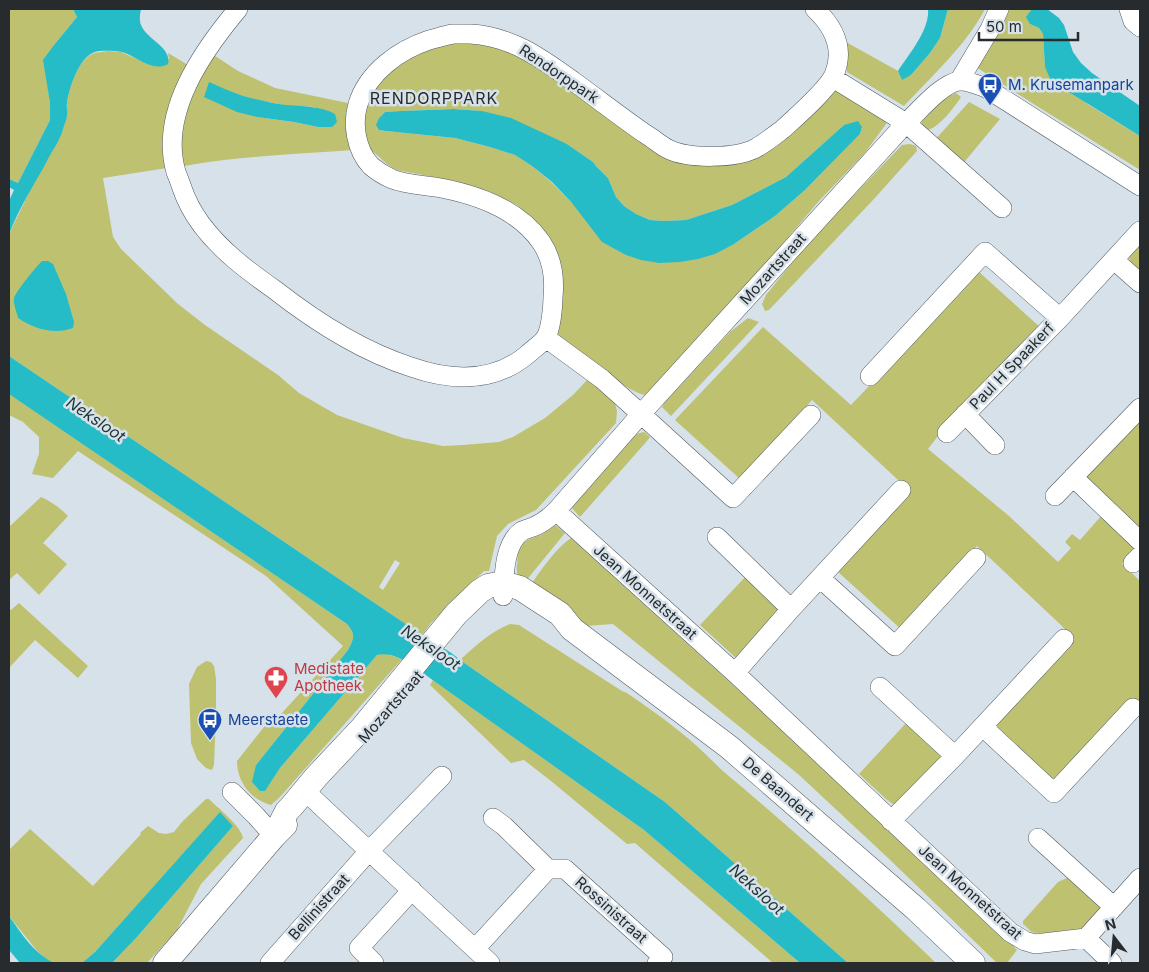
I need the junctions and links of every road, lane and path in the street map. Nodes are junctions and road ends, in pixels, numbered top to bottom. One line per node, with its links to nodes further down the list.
1 (238, 9): 15 (street)
2 (815, 9): 6 (street, Rendorppark)
3 (999, 9): 7 (street)
4 (1129, 9): 5 (street)
5 (1140, 27)
6 (833, 78): 8 (street); 15 (street, Rendorppark)
7 (959, 81): 8 (street, Mozartstraat); 9 (street)
8 (906, 123): 10 (street); 18 (street, Mozartstraat)
9 (1140, 186)
10 (1002, 208)
11 (1140, 231): 12 (street, Paul H Spaakerf)
12 (1114, 260): 13 (street); 14 (street, Paul H Spaakerf)
13 (1140, 284)
14 (1060, 318): 16 (street); 19 (street, Paul H Spaakerf)
15 (546, 338): 18 (street)
16 (870, 376)
17 (1140, 408): 23 (street)
18 (641, 414): 20 (street); 26 (street, Mozartstraat)
19 (965, 414): 21 (street, Paul H Spaakerf); 22 (street, Paul H Spaakerf)
20 (811, 415)
21 (947, 433)
22 (995, 445)
23 (1073, 477): 25 (street); 28 (street)
24 (901, 490): 30 (street)
25 (1055, 496)
26 (556, 511): 31 (street, Mozartstraat); 34 (street, Jean Monnetstraat)
27 (717, 538): 32 (street)
28 (1140, 541)
29 (976, 558): 30 (street)
30 (820, 578): 32 (street)
31 (503, 590): 41 (main road, Mozartstraat); 58 (main road, De Baandert)
32 (791, 609): 34 (street)
33 (1064, 639): 37 (street)
34 (735, 673): 43 (street, Jean Monnetstraat)
35 (880, 687): 38 (street)
36 (1133, 708): 37 (street)
37 (983, 727): 38 (street)
38 (955, 756): 43 (street)
39 (442, 776): 46 (street)
40 (232, 792): 44 (street)
41 (308, 794): 44 (main road, Mozartstraat); 46 (street)
42 (494, 818): 47 (street)
43 (892, 821): 51 (street, Jean Monnetstraat)
44 (274, 836): 53 (main road, Mozartstraat)
45 (1038, 838): 50 (street)
46 (369, 851): 49 (street); 54 (street, Bellinistraat)
47 (548, 869): 52 (street); 57 (street, Rossinistraat)
48 (1140, 878): 50 (street)
49 (412, 890): 52 (street); 55 (street)
50 (1114, 907): 51 (street)
51 (1086, 938): 59 (street)
52 (475, 949): 56 (street)
53 (165, 963)
54 (270, 963)
55 (374, 963)
56 (490, 963)
57 (657, 963)
58 (973, 963)
59 (1112, 963)

